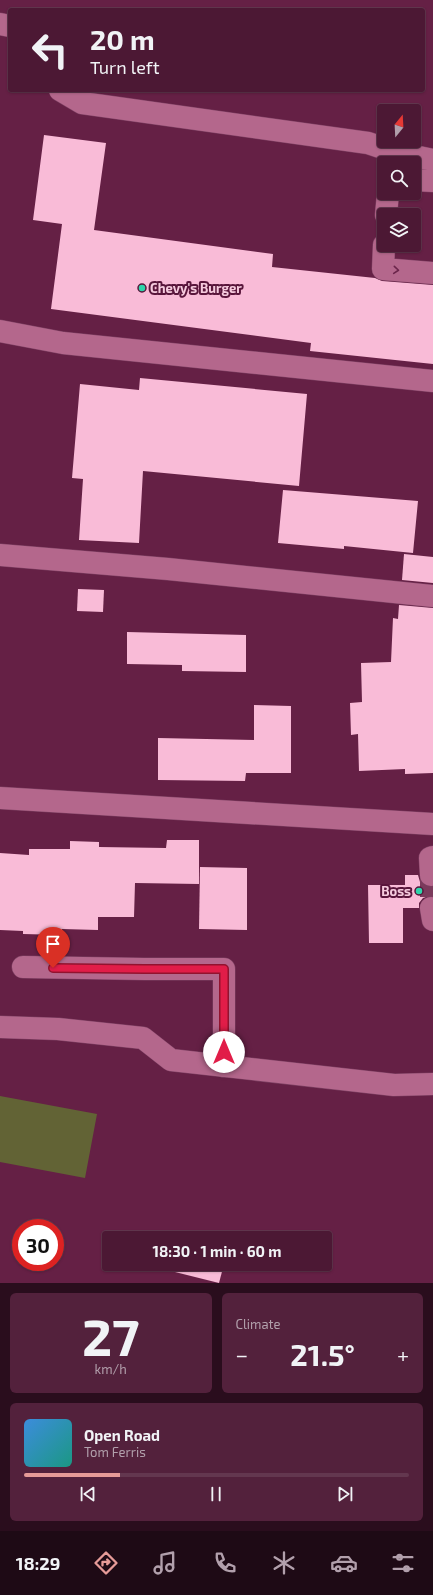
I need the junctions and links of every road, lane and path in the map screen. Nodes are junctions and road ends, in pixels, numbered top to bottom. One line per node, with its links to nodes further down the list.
1 (63, 92): 2 (street)
2 (433, 160)
3 (421, 180): 4 (street)
4 (433, 181)
5 (384, 252): 6 (street, one-way to 6)
6 (433, 273)
7 (0, 331): 8 (street)
8 (433, 381)
9 (0, 555): 10 (street)
10 (433, 596)
11 (0, 798): 12 (street)
12 (433, 824)
13 (22, 967): 15 (street)
14 (0, 1027): 15 (street)
15 (224, 1066): 16 (street)
16 (433, 1084)

